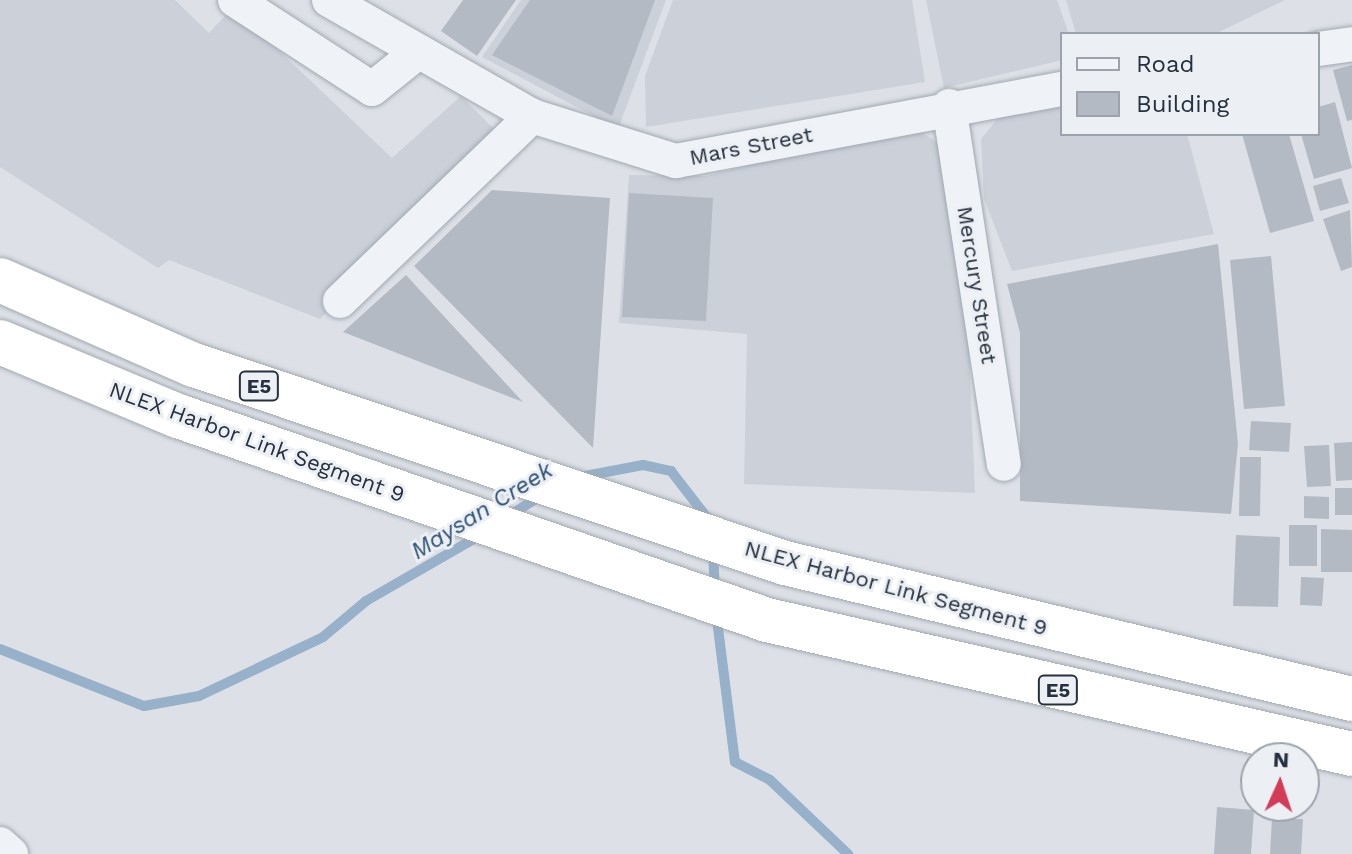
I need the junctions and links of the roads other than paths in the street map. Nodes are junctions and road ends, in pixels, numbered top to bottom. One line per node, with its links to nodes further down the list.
1 (235, 0): 5 (street)
2 (329, 0): 5 (street, Mars Street)
3 (1352, 44): 4 (street)
4 (1320, 49)
5 (417, 53): 8 (street, Mars Street)
6 (1060, 89): 7 (street, Mars Street)
7 (949, 106): 8 (street, Mars Street); 12 (street, Mercury Street)
8 (532, 116): 10 (street)
9 (0, 280): 13 (highway, NLEX Harbor Link Segment 9 / E5)
10 (340, 301)
11 (0, 342): 14 (highway, NLEX Harbor Link Segment 9 / E5)
12 (1004, 464)
13 (1352, 699)
14 (1352, 754)
15 (0, 844): 16 (street)
16 (11, 854)

